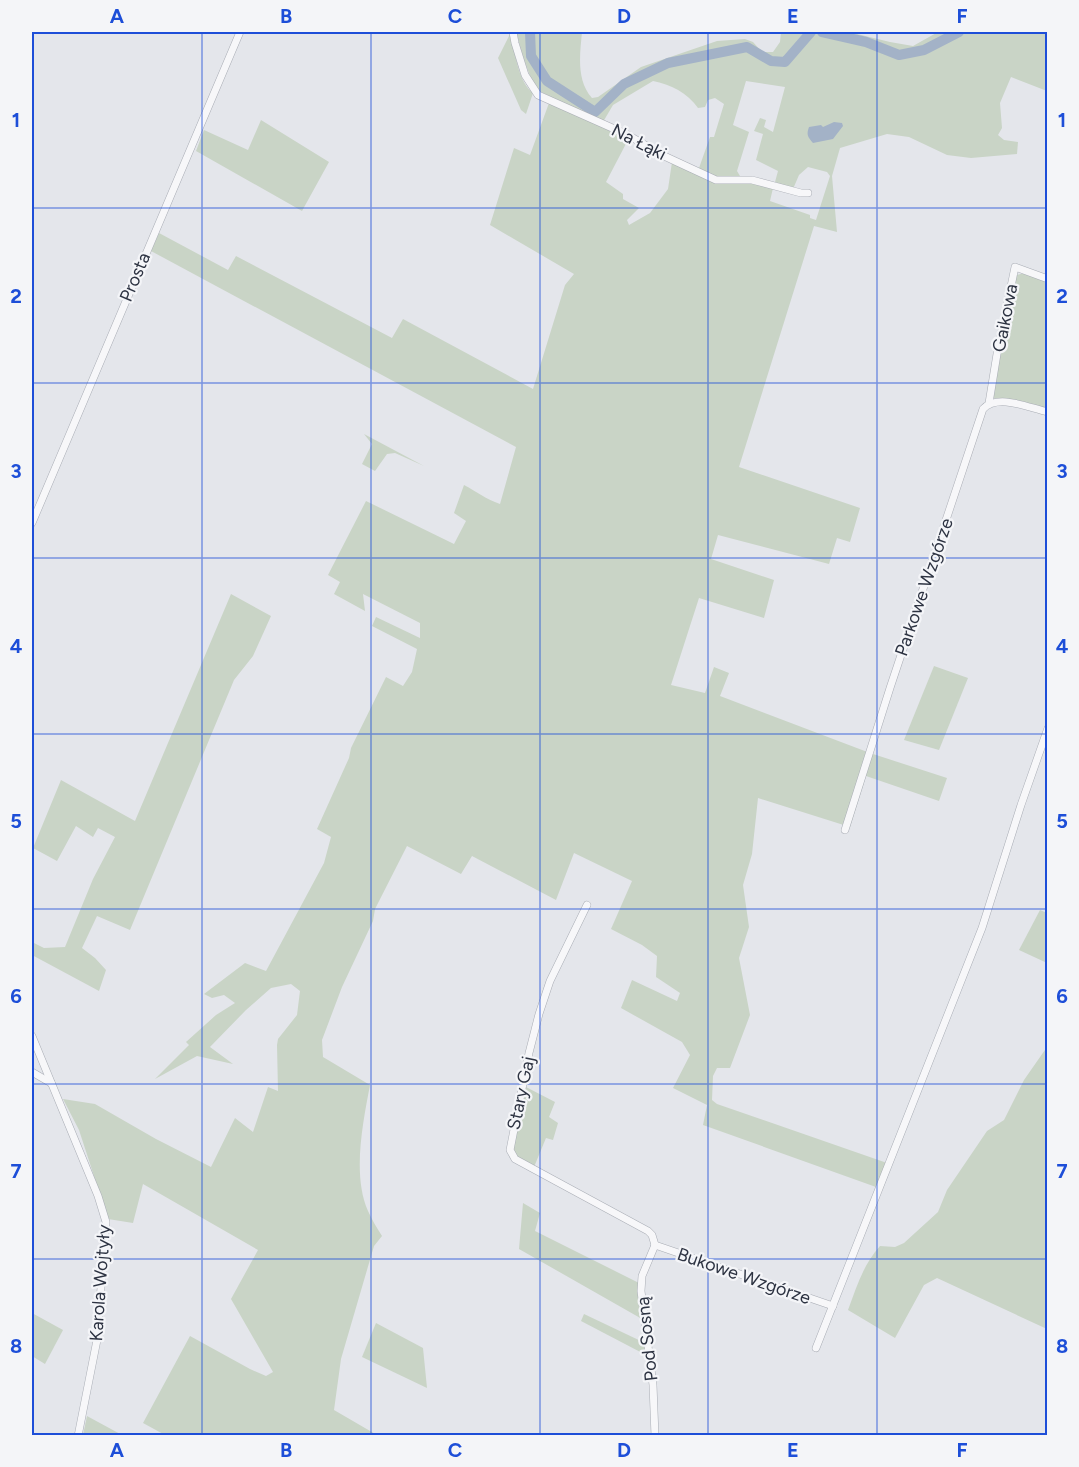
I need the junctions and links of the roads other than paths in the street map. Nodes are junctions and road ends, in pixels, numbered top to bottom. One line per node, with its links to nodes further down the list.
1 (240, 32): 7 (street, Prosta)
2 (513, 32): 3 (street, Na Łąki)
3 (808, 193)
4 (1047, 279): 5 (street, Gaikowa)
5 (989, 403): 6 (street); 9 (street, Parkowe Wzgórze)
6 (1047, 412)
7 (32, 523)
8 (1047, 728): 15 (street)
9 (845, 830)
10 (587, 905): 14 (street, Stary Gaj)
11 (32, 1036): 13 (street, Karola Wojtyły)
12 (32, 1072): 13 (street)
13 (51, 1083): 17 (street, Karola Wojtyły)
14 (655, 1245): 15 (street, Bukowe Wzgórze); 18 (street, Pod Sosną)
15 (833, 1306): 16 (street)
16 (816, 1348)
17 (78, 1436)
18 (655, 1436)

